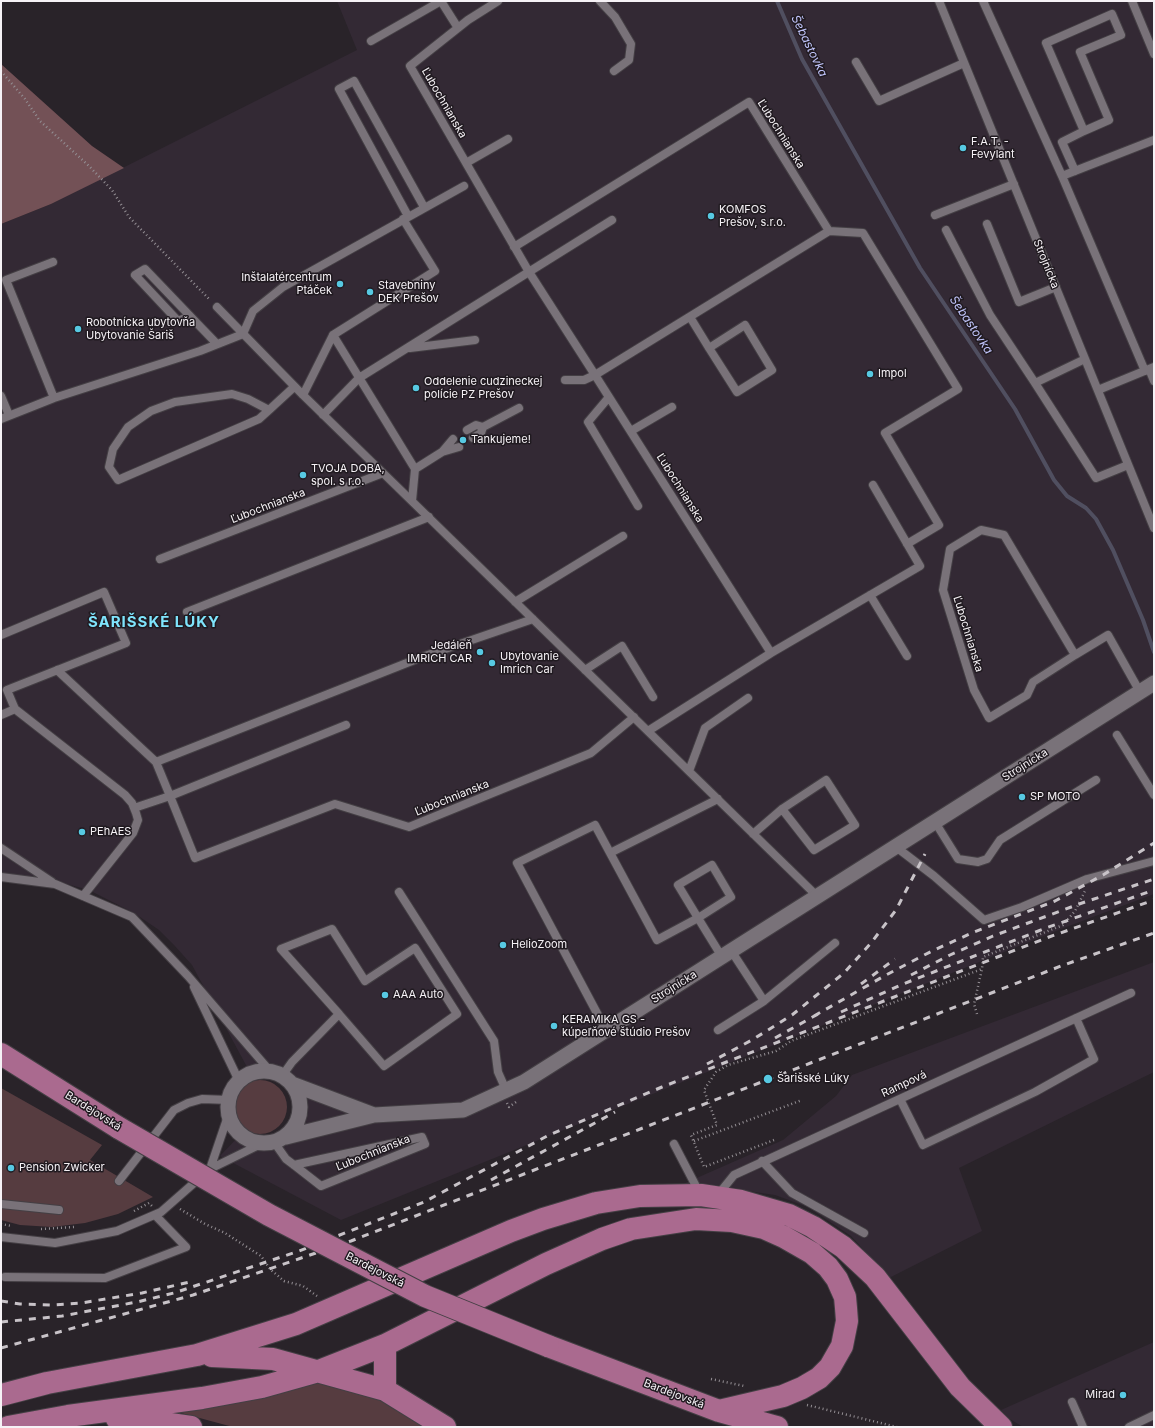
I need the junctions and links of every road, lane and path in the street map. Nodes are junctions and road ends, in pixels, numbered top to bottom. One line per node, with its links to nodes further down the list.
1 (498, 1): 6 (lane, Ľubochnianska)
2 (600, 1): 12 (lane)
3 (939, 1): 10 (lane, Strojnícka)
4 (983, 1): 17 (lane)
5 (1132, 1): 8 (lane)
6 (458, 28): 7 (lane); 16 (lane, Ľubochnianska)
7 (372, 41)
8 (1154, 54)
9 (856, 62): 10 (lane)
10 (964, 63): 18 (lane, Strojnícka)
11 (1, 71): 31 (path)
12 (614, 71)
13 (1084, 131): 13 (lane); 17 (lane)
14 (508, 138): 16 (lane)
15 (1154, 140): 17 (lane)
16 (466, 164): 27 (lane, Ľubochnianska)
17 (1069, 174): 41 (lane)
18 (1014, 184): 21 (lane); 30 (lane, Strojnícka)
19 (464, 186): 20 (lane)
20 (424, 208): 22 (lane); 22 (lane)
21 (935, 215)
22 (406, 217): 34 (lane); 35 (lane)
23 (612, 220): 29 (lane)
24 (987, 224): 30 (lane)
25 (946, 230): 46 (lane)
26 (829, 231): 27 (lane, Ľubochnianska); 33 (lane); 75 (lane)
27 (514, 247): 29 (lane, Ľubochnianska)
28 (53, 262): 52 (lane)
29 (528, 272): 38 (lane); 42 (lane, Ľubochnianska)
30 (1056, 287): 40 (lane, Strojnícka)
31 (217, 308): 34 (lane)
32 (190, 316): 32 (lane); 37 (lane)
33 (690, 317): 39 (lane); 42 (lane)
34 (243, 334): 37 (lane); 47 (lane)
35 (333, 335): 43 (lane); 49 (lane)
36 (475, 340): 38 (lane)
37 (217, 344): 52 (lane)
38 (407, 348): 43 (lane)
39 (709, 348): 39 (lane)
40 (1085, 359): 46 (lane); 48 (lane, Strojnícka)
41 (1150, 369): 45 (lane); 48 (lane)
42 (595, 375): 44 (lane); 51 (lane, Ľubochnianska)
43 (360, 378): 57 (lane); 67 (lane)
44 (565, 380)
45 (1154, 381)
46 (1035, 383): 66 (lane)
47 (294, 387): 49 (lane); 55 (lane)
48 (1098, 390): 66 (lane, Strojnícka)
49 (303, 395): 57 (lane)
50 (1, 396): 56 (lane)
51 (610, 397): 61 (lane, Ľubochnianska); 71 (lane)
52 (54, 398): 56 (lane)
53 (672, 407): 61 (lane)
54 (519, 408): 59 (lane)
55 (269, 410): 55 (lane)
56 (9, 415): 58 (lane)
57 (323, 415): 68 (lane)
58 (1, 419)
59 (483, 427): 60 (lane); 62 (lane)
60 (467, 430)
61 (631, 431): 82 (lane, Ľubochnianska)
62 (473, 438)
63 (453, 439): 65 (lane)
64 (459, 447): 65 (lane)
65 (442, 452): 67 (lane)
66 (1128, 465): 73 (lane, Strojnícka)
67 (415, 469): 70 (lane)
68 (383, 473): 70 (lane); 76 (lane, Ľubochnianska)
69 (873, 485): 75 (lane)
70 (412, 501): 72 (lane)
71 (638, 506)
72 (429, 517): 78 (lane); 79 (lane)
73 (1154, 528)
74 (623, 536): 78 (lane)
75 (907, 544): 77 (lane)
76 (160, 560)
77 (870, 595): 82 (lane); 84 (lane)
78 (515, 602): 80 (lane)
79 (187, 612)
80 (533, 619): 86 (lane); 98 (lane)
81 (1, 636): 85 (lane)
82 (771, 653): 96 (lane)
83 (1075, 655): 83 (lane, Ľubochnianska); 89 (lane, Ľubochnianska)
84 (907, 656)
85 (57, 670): 88 (lane); 98 (lane)
86 (585, 670): 90 (lane); 94 (lane)
87 (1154, 683): 89 (street, Strojnícka)
88 (4, 691): 92 (lane)
89 (1140, 692): 106 (street, Strojnícka)
90 (652, 697)
91 (748, 698): 99 (lane)
92 (15, 709): 93 (lane); 104 (lane)
93 (1, 715)
94 (634, 717): 96 (lane); 102 (lane, Ľubochnianska)
95 (346, 725): 102 (lane)
96 (648, 731): 99 (lane)
97 (1117, 735): 101 (lane)
98 (156, 762): 102 (lane, Ľubochnianska)
99 (689, 771): 103 (lane)
100 (1096, 780): 106 (lane)
101 (1154, 795)
102 (170, 796): 104 (lane)
103 (718, 799): 107 (lane); 110 (lane)
104 (134, 808): 116 (lane)
105 (782, 809): 105 (lane); 107 (lane)
106 (935, 822): 108 (street, Strojnícka)
107 (753, 834): 117 (lane)
108 (896, 847): 111 (lane); 117 (street, Strojnícka)
109 (1, 848): 113 (lane)
110 (610, 853): 118 (lane); 128 (lane)
111 (1154, 861)
112 (1, 877): 113 (lane)
113 (54, 884): 116 (lane)
114 (1086, 890): 121 (path)
115 (399, 892): 134 (lane)
116 (83, 896): 122 (lane)
117 (818, 897): 120 (street, Strojnícka)
118 (698, 918): 118 (lane); 120 (lane)
119 (835, 943): 124 (lane)
120 (727, 954): 124 (lane); 128 (street, Strojnícka)
121 (982, 968): 126 (path); 141 (path)
122 (188, 976): 132 (lane); 133 (lane)
123 (1131, 993): 127 (lane, Rampová)
124 (764, 1001): 129 (lane)
125 (339, 1014): 125 (lane); 132 (lane)
126 (977, 1014)
127 (1076, 1018): 135 (lane, Rampová); 135 (lane)
128 (606, 1030): 134 (street, Strojnícka)
129 (718, 1030)
130 (1, 1050): 131 (lane)
131 (7, 1059): 170 (main road, Bardejovská, bridge)
132 (281, 1077): 133 (street); 138 (street); 140 (street)
133 (239, 1081): 137 (street)
134 (506, 1090): 138 (street, Strojnícka)
135 (900, 1099): 143 (lane, Rampová)
136 (802, 1100): 141 (path)
137 (229, 1106): 140 (street); 145 (lane); 146 (lane)
138 (374, 1115): 140 (street)
139 (774, 1140): 141 (path)
140 (274, 1141): 144 (lane, Ľubochnianska); 145 (lane)
141 (694, 1141)
142 (674, 1144): 150 (lane)
143 (762, 1161): 150 (lane, Rampová); 159 (lane)
144 (294, 1165): 144 (lane, Ľubochnianska)
145 (210, 1169): 148 (lane)
146 (118, 1180)
147 (1, 1204): 152 (lane)
148 (171, 1204): 151 (path); 154 (lane)
149 (185, 1204): 151 (path)
150 (712, 1207): 162 (main road); 163 (main road); 170 (main road); 180 (main road)
151 (179, 1209): 154 (path); 162 (path)
152 (59, 1210)
153 (131, 1212): 154 (path)
154 (158, 1213): 160 (lane); 161 (lane)
155 (1, 1224): 156 (path)
156 (14, 1227)
157 (79, 1227): 158 (path)
158 (34, 1229)
159 (864, 1233)
160 (1, 1237)
161 (5, 1277)
162 (323, 1313): 164 (main road)
163 (385, 1345): 165 (main road); 166 (main road)
164 (197, 1355): 165 (main road); 167 (main road)
165 (319, 1371): 166 (main road); 171 (main road)
166 (385, 1390): 176 (main road)
167 (1, 1395)
168 (1072, 1402): 181 (lane)
169 (802, 1404): 179 (path)
170 (719, 1411): 177 (main road); 178 (main road, Bardejovská)
171 (68, 1416): 173 (main road); 174 (main road)
172 (1154, 1416): 182 (lane)
173 (122, 1423): 175 (main road)
174 (8, 1427)
175 (191, 1427)
176 (445, 1427)
177 (739, 1427)
178 (777, 1427)
179 (897, 1427)
180 (1001, 1427)
181 (1083, 1427)
182 (1129, 1427)

